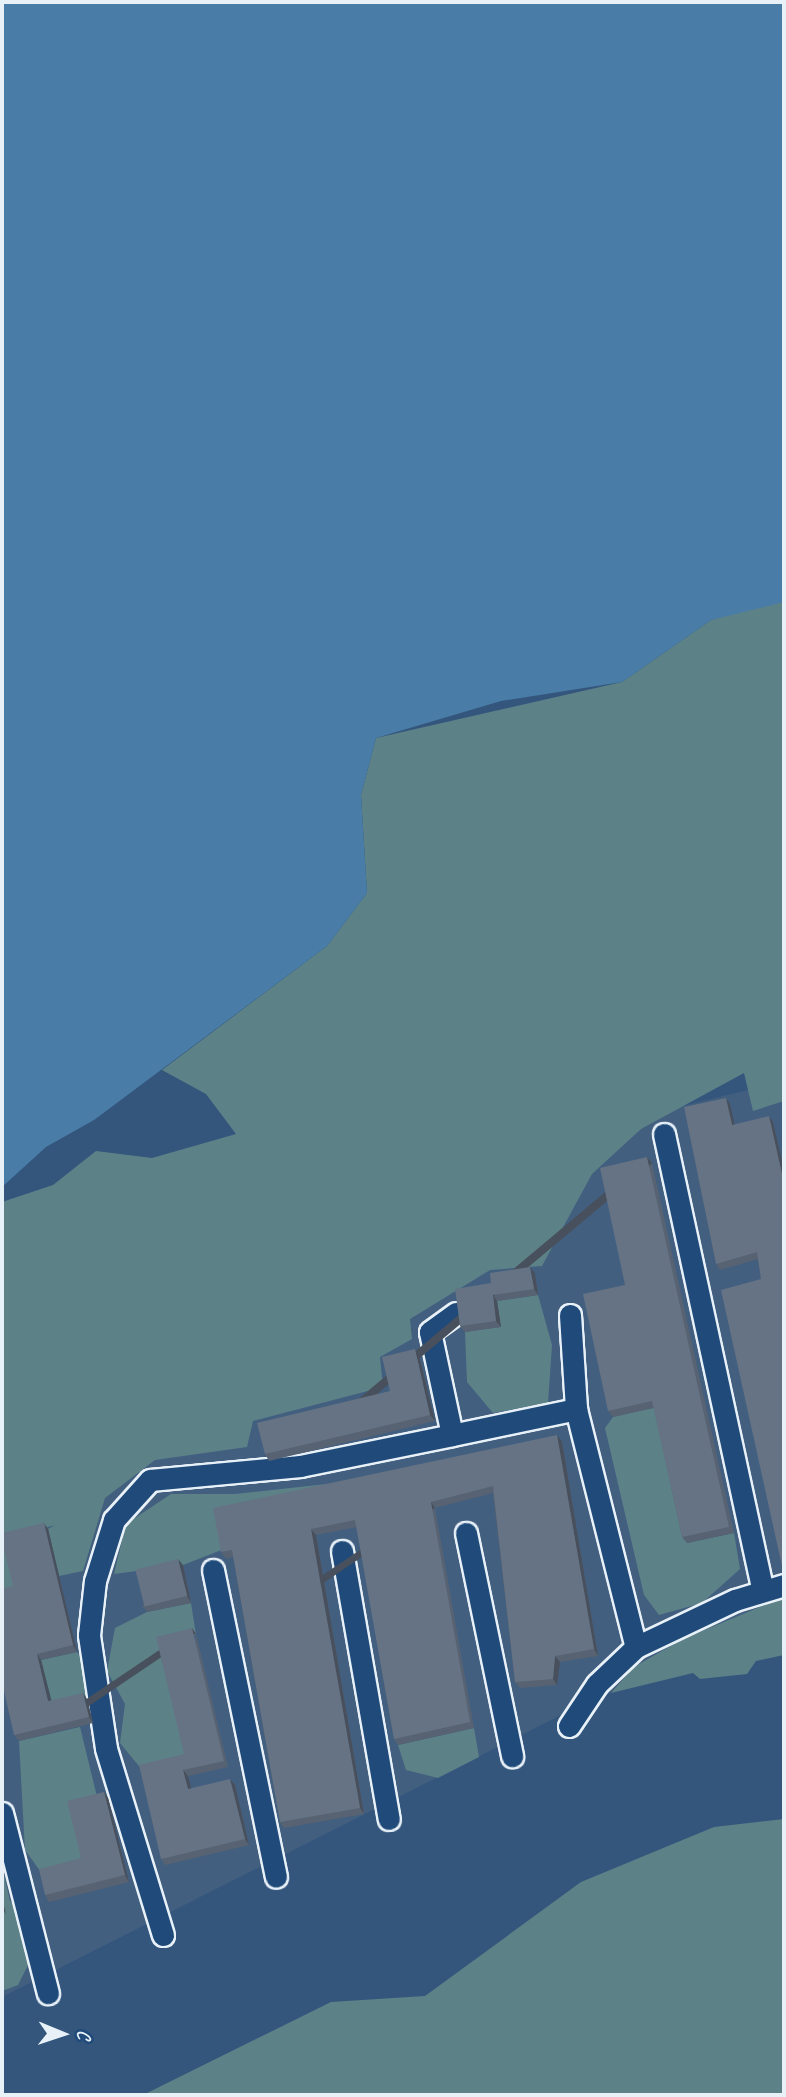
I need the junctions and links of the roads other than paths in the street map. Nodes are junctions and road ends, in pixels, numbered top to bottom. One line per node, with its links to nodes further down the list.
1 (664, 1134): 10 (lane)
2 (456, 1313): 5 (lane)
3 (570, 1315): 4 (lane)
4 (576, 1409): 5 (lane); 11 (lane)
5 (452, 1435): 17 (lane)
6 (466, 1533): 13 (lane)
7 (342, 1551): 15 (lane)
8 (214, 1570): 16 (lane)
9 (784, 1586): 10 (lane)
10 (762, 1589): 11 (lane)
11 (636, 1647): 12 (lane)
12 (569, 1726)
13 (512, 1756)
14 (2, 1812): 18 (lane)
15 (389, 1819)
16 (276, 1877)
17 (163, 1935)
18 (48, 1993)

